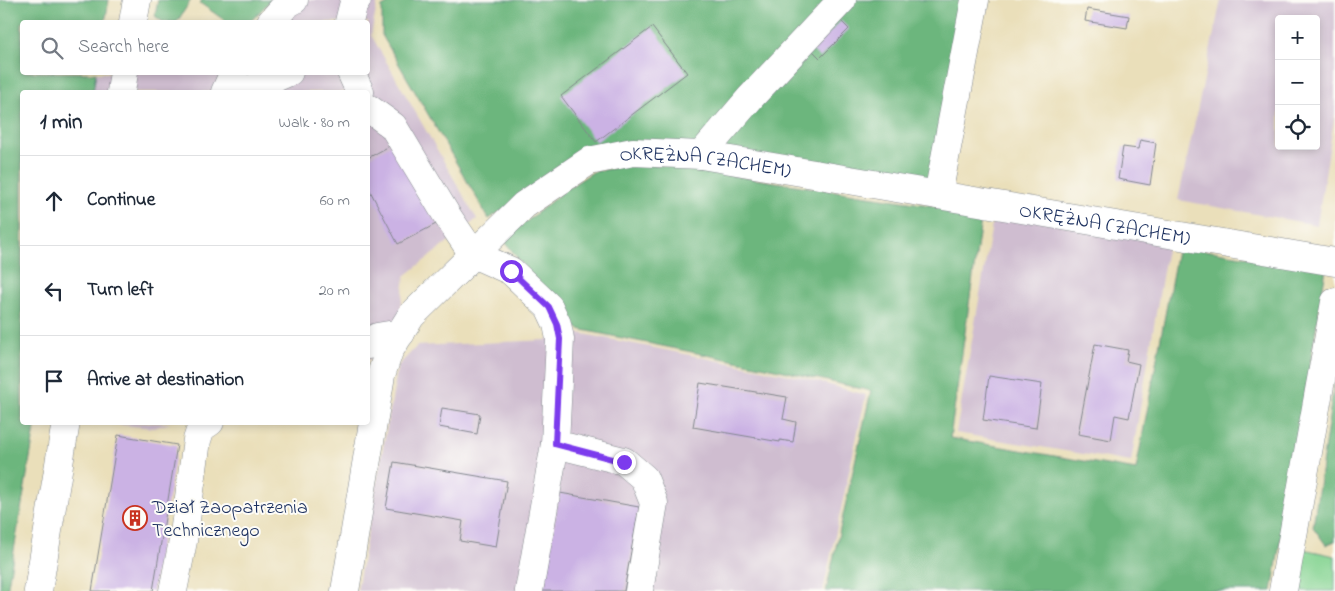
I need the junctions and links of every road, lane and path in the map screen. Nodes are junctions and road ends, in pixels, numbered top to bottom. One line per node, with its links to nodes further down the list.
1 (137, 0): 5 (lane)
2 (294, 0): 6 (lane)
3 (842, 0): 16 (lane)
4 (975, 0): 17 (lane)
5 (133, 20)
6 (273, 20)
7 (123, 75): 11 (lane)
8 (233, 75): 12 (lane)
9 (282, 75): 13 (lane)
10 (352, 75): 14 (lane)
11 (120, 90)
12 (226, 90)
13 (248, 90)
14 (359, 90)
15 (370, 109): 18 (lane)
16 (701, 155): 17 (lane, OKRĘŻNA (ZACHEM)); 18 (lane, OKRĘŻNA (ZACHEM))
17 (938, 195): 19 (lane, OKRĘŻNA (ZACHEM))
18 (473, 254): 21 (lane, OKRĘŻNA (ZACHEM)); 28 (lane)
19 (1335, 262)
20 (1335, 302): 34 (lane)
21 (401, 333): 22 (lane); 23 (lane, OKRĘŻNA (ZACHEM))
22 (370, 342)
23 (376, 371): 24 (lane, OKRĘŻNA (ZACHEM))
24 (370, 414)
25 (66, 425): 29 (lane)
26 (206, 425): 30 (lane)
27 (368, 425): 31 (lane, OKRĘŻNA (ZACHEM))
28 (555, 444): 32 (lane); 33 (lane)
29 (38, 591)
30 (173, 591)
31 (345, 591)
32 (529, 591)
33 (639, 591)
34 (1284, 591)

